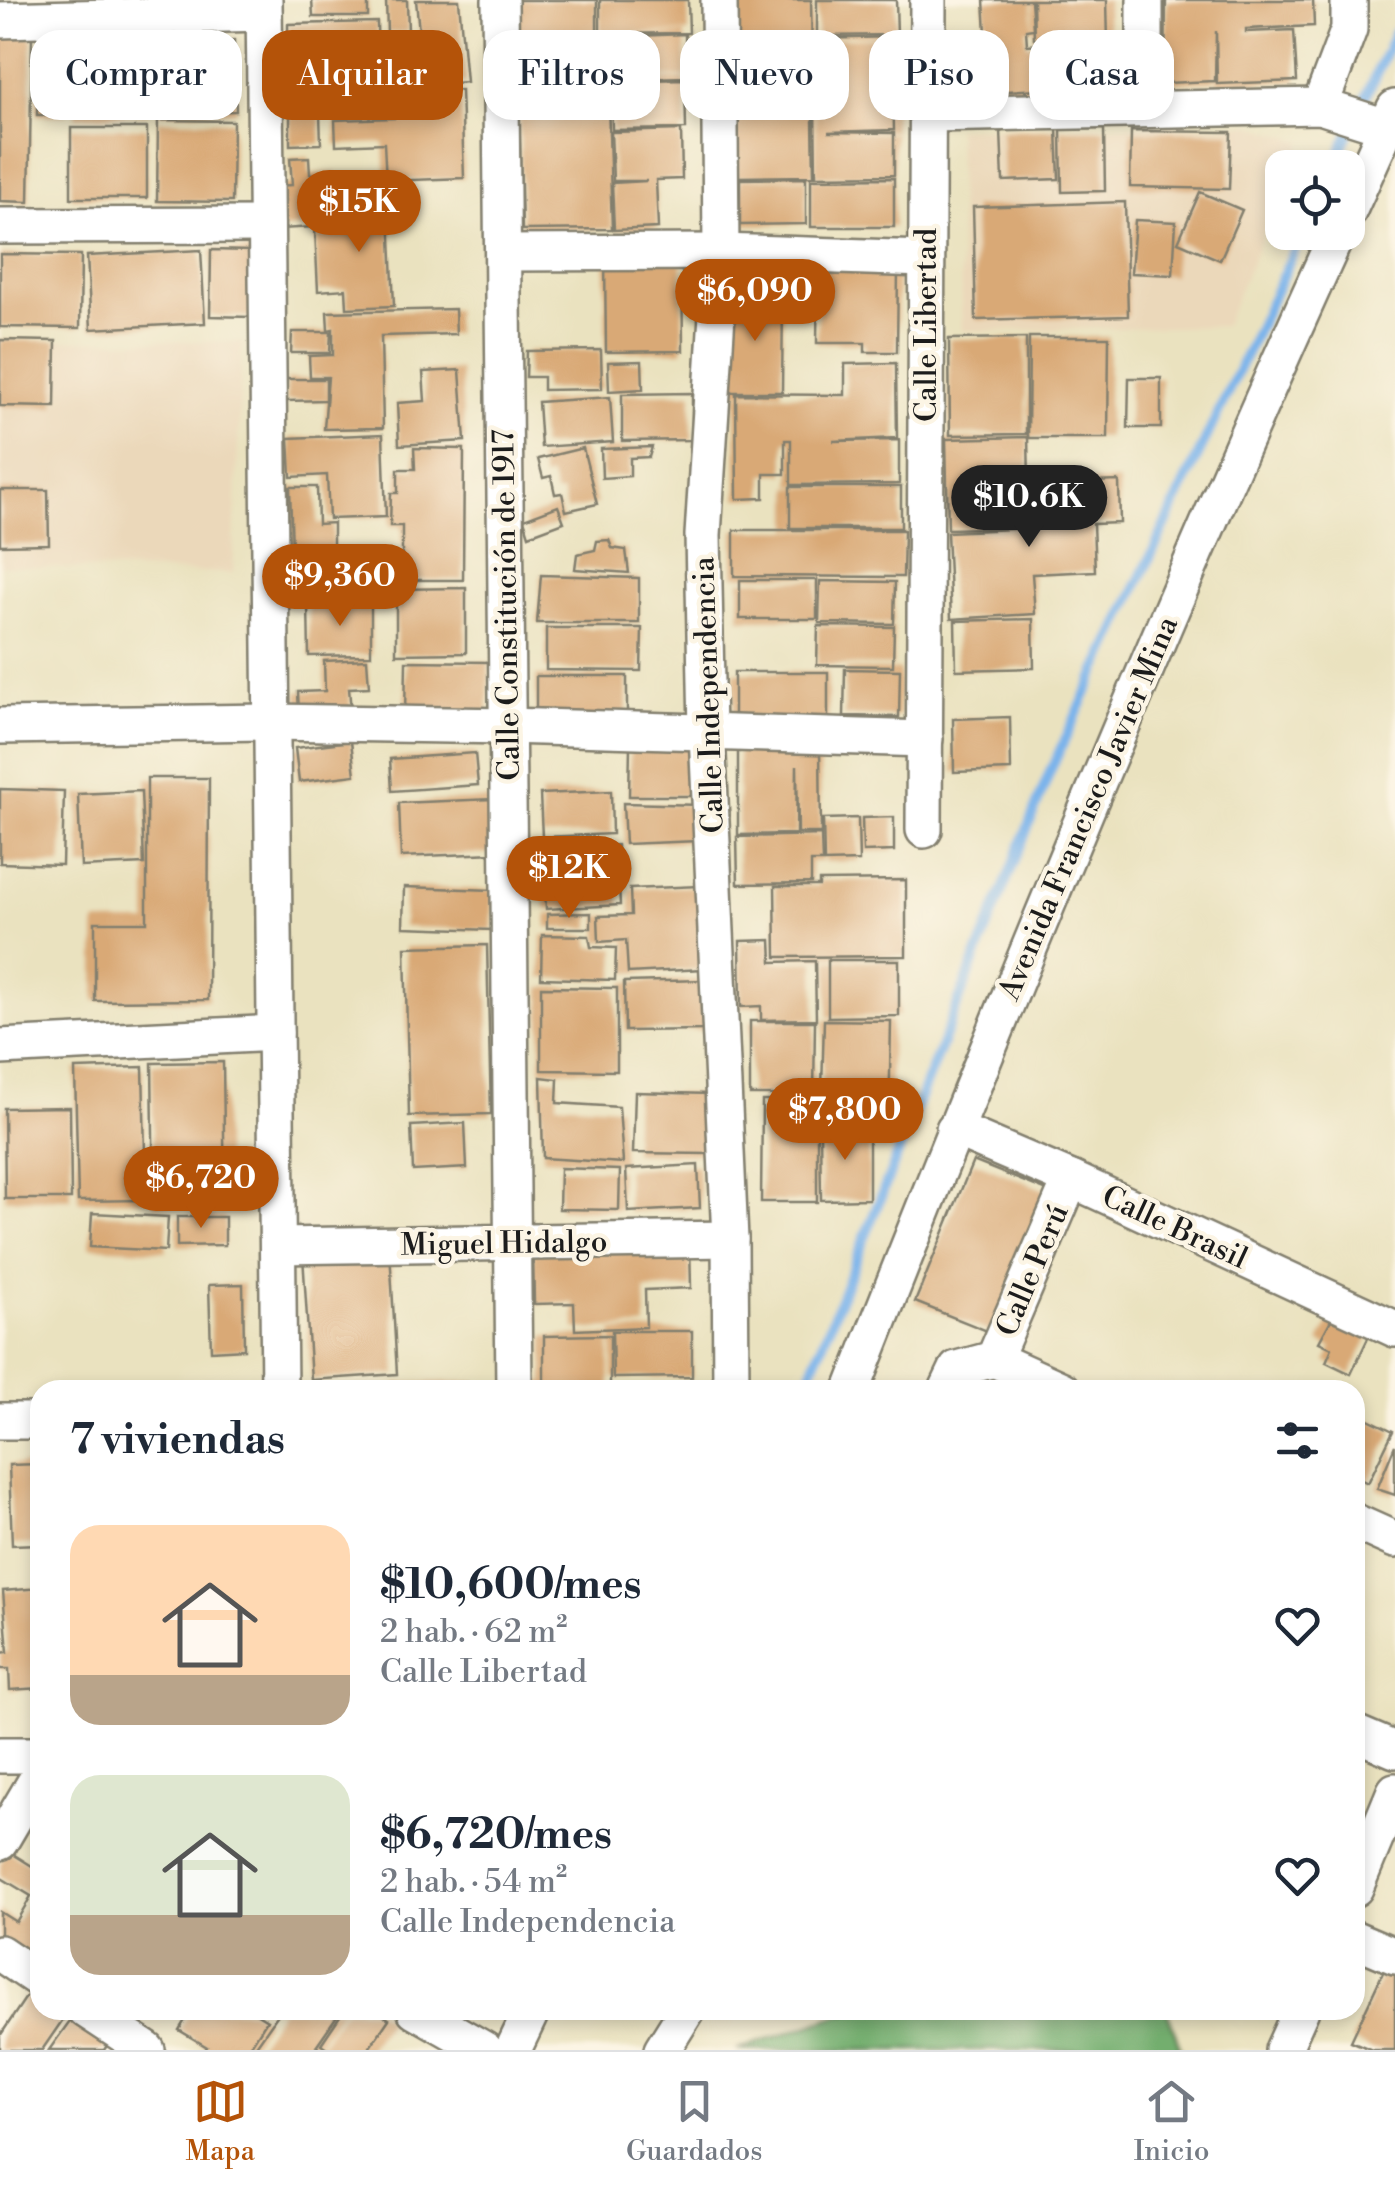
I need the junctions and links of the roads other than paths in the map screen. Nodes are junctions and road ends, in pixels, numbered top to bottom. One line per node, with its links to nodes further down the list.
1 (500, 0): 18 (street, Calle Constitución de 1917)
2 (719, 0): 19 (street, Calle Independencia)
3 (928, 0): 8 (street, Calle Libertad)
4 (1145, 0): 9 (street)
5 (1349, 0): 10 (street)
6 (264, 6): 7 (street); 15 (street)
7 (0, 20)
8 (928, 30)
9 (1145, 30)
10 (1324, 107): 11 (street); 13 (street)
11 (1174, 108)
12 (929, 120): 20 (street, Calle Libertad)
13 (1386, 120): 14 (street)
14 (1365, 171)
15 (266, 225): 16 (street); 21 (street)
16 (0, 226)
17 (1330, 250): 29 (street, Avenida Francisco Javier Mina)
18 (503, 252): 19 (street); 23 (street, Calle Constitución de 1917)
19 (721, 252): 20 (street); 24 (street, Calle Independencia)
20 (926, 259): 25 (street, Calle Libertad)
21 (272, 722): 22 (street); 23 (street); 27 (street)
22 (0, 726)
23 (508, 726): 24 (street); 32 (street, Calle Constitución de 1917)
24 (708, 734): 25 (street); 31 (street, Calle Independencia)
25 (925, 739): 26 (street, Calle Libertad)
26 (924, 830)
27 (275, 1034): 28 (street); 33 (street)
28 (0, 1047)
29 (954, 1130): 30 (street, Calle Brasil); 39 (street, Avenida Francisco Javier Mina)
30 (1070, 1179): 34 (street, Calle Brasil); 35 (street, Calle Perú)
31 (730, 1239): 32 (street, Miguel Hidalgo); 38 (street, Calle Independencia)
32 (513, 1242): 33 (street, Miguel Hidalgo); 37 (street, Calle Constitución de 1917)
33 (278, 1246): 36 (street)
34 (1395, 1329)
35 (994, 1359): 40 (street, Calle Perú); 41 (street)
36 (280, 1380)
37 (514, 1380)
38 (731, 1380)
39 (856, 1380)
40 (952, 1380)
41 (1040, 1380)
42 (0, 1421): 43 (street)
43 (30, 1421)
44 (1365, 1526): 45 (street)
45 (1395, 1540)
46 (1365, 1737): 47 (street)
47 (1395, 1750)
48 (0, 1756): 49 (street)
49 (30, 1756)
50 (1395, 1790): 53 (street)
51 (30, 1798): 52 (street)
52 (0, 1842)
53 (1365, 1864)
54 (1365, 1943): 56 (street)
55 (0, 1953): 57 (street)
56 (1395, 1956)
57 (30, 1973)
58 (101, 2020): 63 (street)
59 (432, 2020): 64 (street)
60 (527, 2020): 65 (street)
61 (680, 2020): 66 (street)
62 (1296, 2020): 67 (street)
63 (147, 2050)
64 (485, 2050)
65 (513, 2050)
66 (662, 2050)
67 (1283, 2050)

